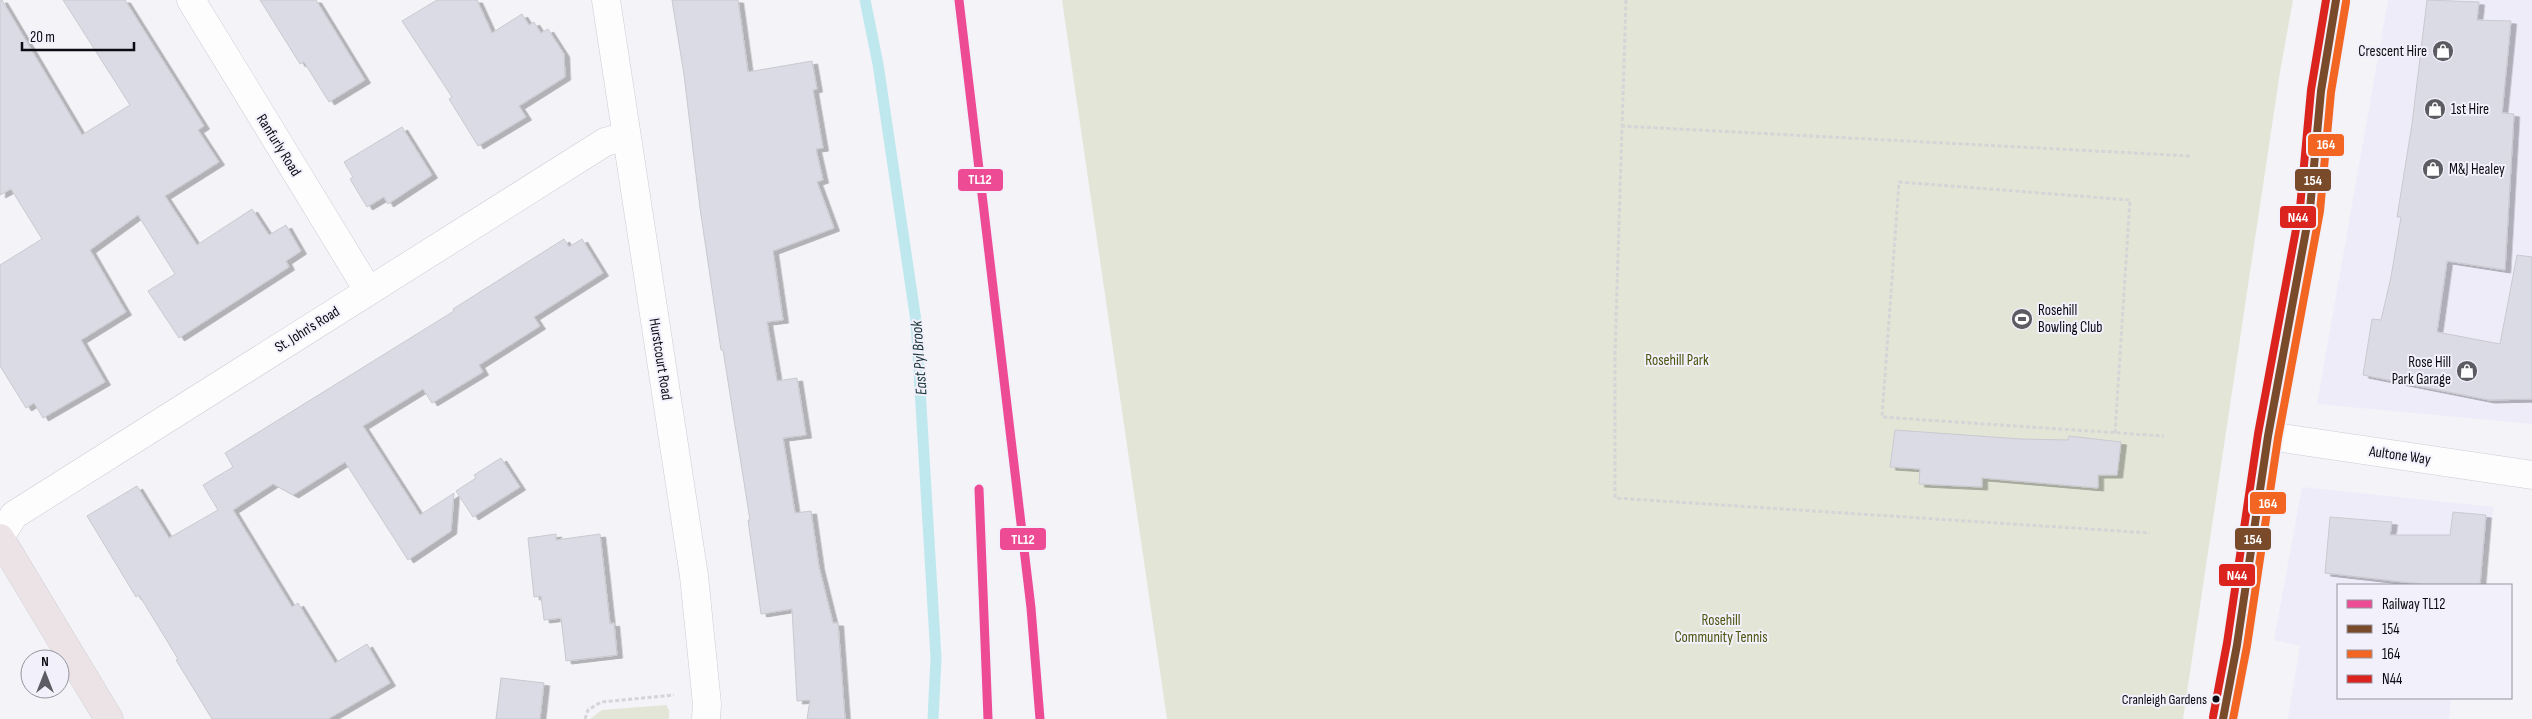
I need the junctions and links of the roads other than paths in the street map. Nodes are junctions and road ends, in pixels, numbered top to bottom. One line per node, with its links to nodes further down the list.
1 (190, 0): 5 (street, Ranfurly Road)
2 (606, 0): 4 (street, Hurstcourt Road)
3 (2336, 0): 6 (main road)
4 (626, 136): 5 (street, St. John's Road); 10 (street, Hurstcourt Road)
5 (368, 290): 8 (street, St. John's Road)
6 (2268, 436): 7 (street, Aultone Way); 11 (main road)
7 (2532, 474)
8 (0, 537): 9 (main road)
9 (109, 719)
10 (706, 719)
11 (2223, 719)

